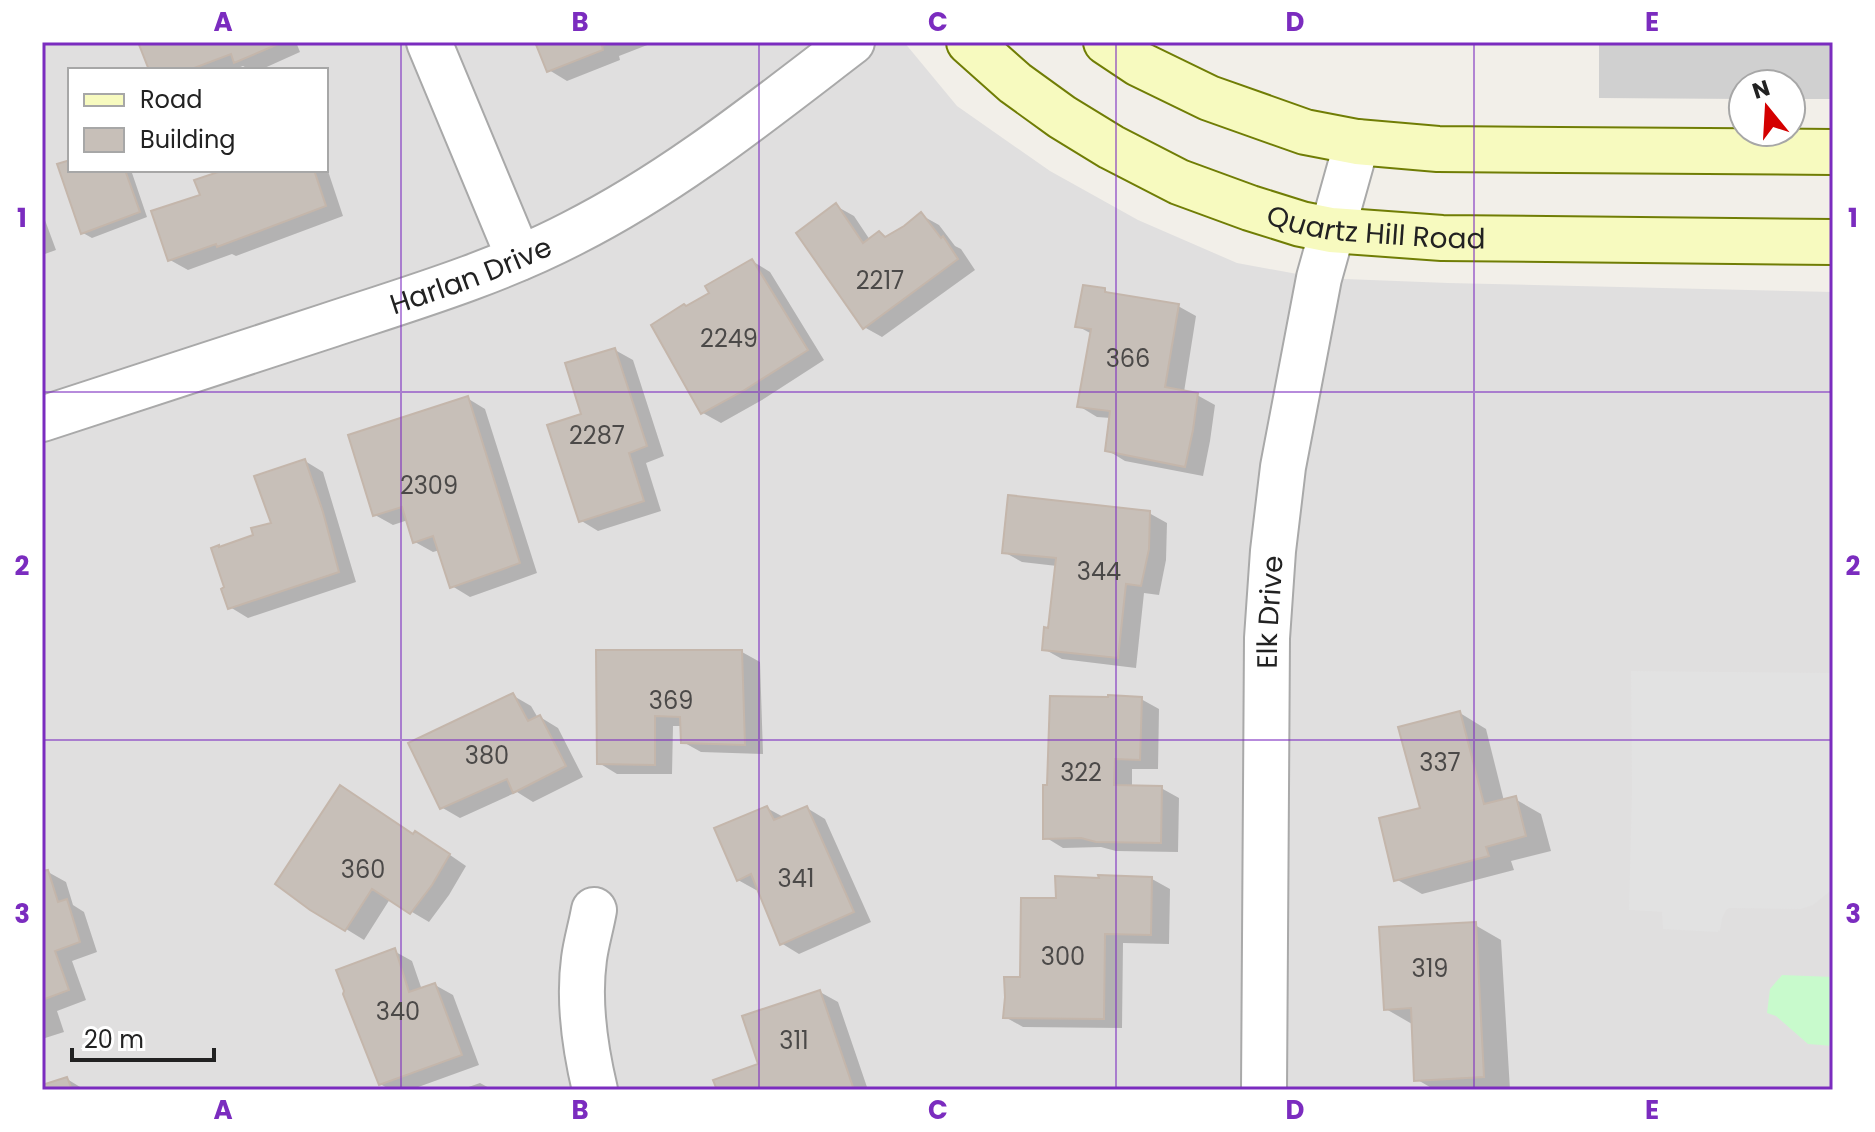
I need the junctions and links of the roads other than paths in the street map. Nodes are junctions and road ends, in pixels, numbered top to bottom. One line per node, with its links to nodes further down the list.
1 (429, 42): 9 (street)
2 (852, 42): 9 (street, Harlan Drive)
3 (969, 42): 7 (main road, Quartz Hill Road)
4 (1106, 42): 5 (main road)
5 (1357, 142): 6 (main road); 7 (street, Elk Drive)
6 (1833, 152)
7 (1331, 230): 8 (main road, Quartz Hill Road); 13 (street, Elk Drive)
8 (1833, 242)
9 (519, 258): 10 (street, Harlan Drive)
10 (42, 419)
11 (594, 910): 12 (street)
12 (595, 1090)
13 (1264, 1090)

